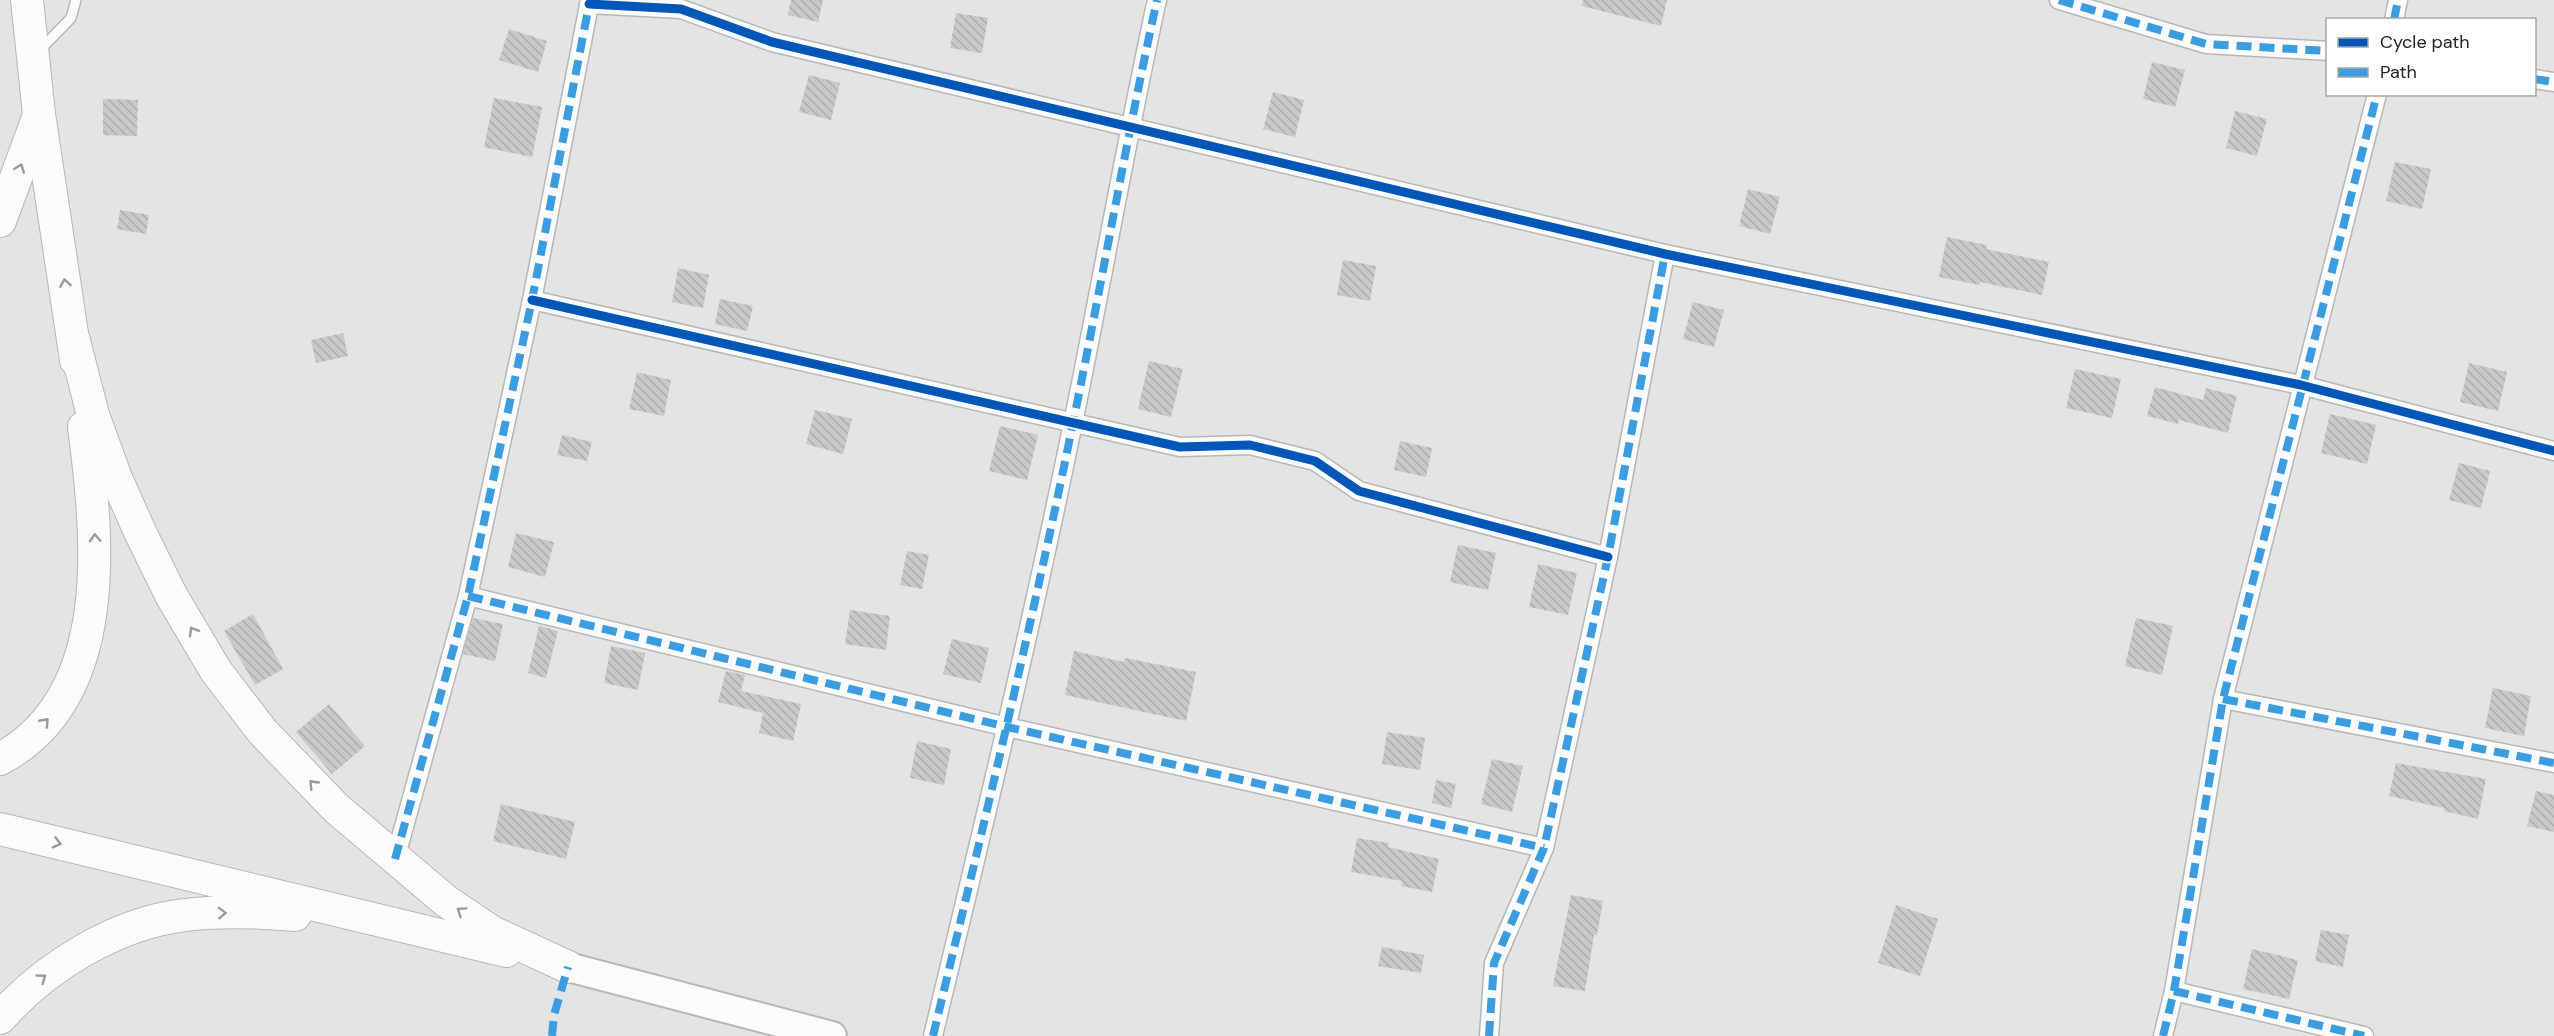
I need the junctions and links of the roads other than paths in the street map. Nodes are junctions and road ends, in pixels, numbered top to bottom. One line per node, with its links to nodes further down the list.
1 (8, 0): 7 (highway)
2 (76, 0): 10 (lane)
3 (1157, 0): 15 (street)
4 (2059, 0): 9 (street)
5 (2398, 0): 8 (street)
6 (590, 2): 15 (street); 18 (street)
7 (29, 13): 10 (highway)
8 (2394, 18)
9 (2326, 51)
10 (33, 57): 14 (highway)
11 (2536, 79): 12 (street)
12 (2554, 82)
13 (2376, 96): 20 (street)
14 (39, 114): 16 (highway, one-way to 14); 19 (highway, one-way to 14)
15 (1129, 127): 17 (street); 21 (street)
16 (0, 221)
17 (1665, 254): 20 (street); 23 (street)
18 (532, 300): 21 (street); 24 (street)
19 (74, 341): 27 (highway, one-way to 19); 31 (highway, one-way to 19)
20 (2301, 385): 22 (street); 25 (street)
21 (1073, 422): 23 (street); 26 (street)
22 (2554, 451)
23 (1608, 557): 30 (street)
24 (468, 596): 26 (street); 31 (street)
25 (2223, 699): 28 (street); 34 (street)
26 (1007, 727): 30 (street); 37 (street)
27 (0, 759)
28 (2554, 763)
29 (0, 830): 32 (highway, one-way to 32)
30 (1544, 848): 38 (street)
31 (395, 859): 33 (highway, one-way to 31)
32 (411, 927): 33 (highway); 35 (highway, one-way to 32)
33 (568, 967): 36 (main road)
34 (2174, 991): 39 (street); 40 (street)
35 (0, 1018)
36 (832, 1036)
37 (933, 1036)
38 (1489, 1036)
39 (2163, 1036)
40 (2364, 1036)

